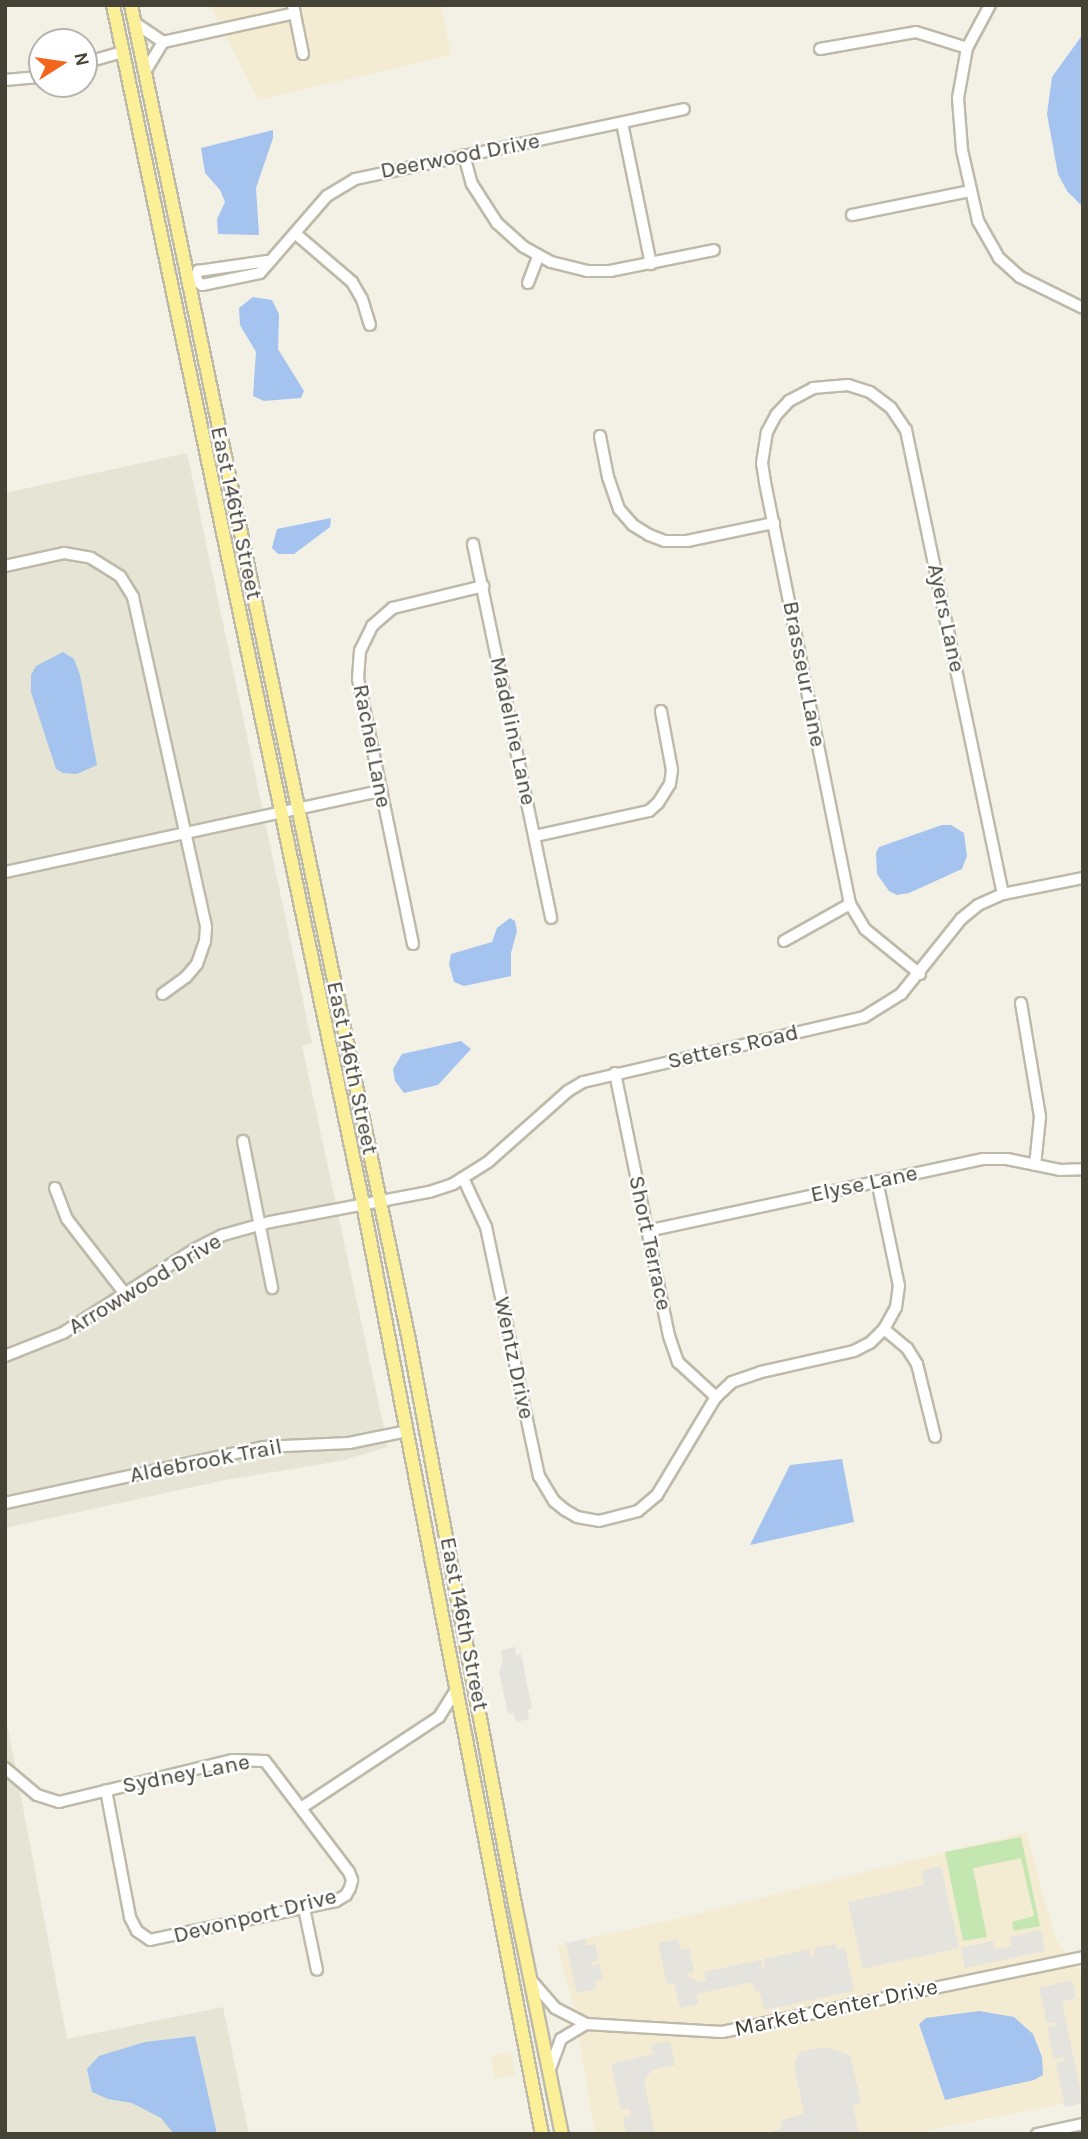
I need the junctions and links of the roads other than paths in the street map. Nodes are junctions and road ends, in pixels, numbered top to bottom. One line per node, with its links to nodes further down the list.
1 (113, 5): 9 (main road, East 146th Street)
2 (131, 5): 5 (main road, East 146th Street)
3 (990, 5): 7 (street)
4 (294, 9): 6 (street); 10 (street)
5 (135, 23): 6 (street); 12 (main road, East 146th Street)
6 (163, 42): 12 (street)
7 (967, 48): 8 (street); 18 (street)
8 (820, 49)
9 (122, 52): 11 (street); 26 (main road, East 146th Street)
10 (303, 54)
11 (98, 59)
12 (145, 72): 24 (main road, East 146th Street)
13 (28, 78): 14 (street)
14 (5, 80)
15 (684, 109): 16 (street, Deerwood Drive)
16 (622, 123): 17 (street, Deerwood Drive); 23 (street)
17 (464, 155): 20 (street, Deerwood Drive); 22 (street)
18 (970, 191): 19 (street); 27 (street)
19 (852, 215)
20 (296, 234): 24 (street, Deerwood Drive); 28 (street)
21 (714, 250): 23 (street)
22 (538, 257): 23 (street); 25 (street)
23 (651, 264)
24 (191, 279): 26 (street); 37 (main road, East 146th Street)
25 (528, 283)
26 (170, 284): 37 (main road, East 146th Street)
27 (1083, 308)
28 (370, 325)
29 (835, 384): 31 (street, Brasseur Lane); 42 (street, Ayers Lane)
30 (600, 436): 31 (street)
31 (774, 523): 43 (street, Brasseur Lane)
32 (473, 544): 34 (street, Madeline Lane)
33 (5, 566): 38 (street)
34 (482, 586): 36 (street, Rachel Lane); 39 (street, Madeline Lane)
35 (661, 711): 39 (street)
36 (381, 791): 37 (street); 46 (street, Rachel Lane)
37 (288, 811): 38 (street); 57 (main road, East 146th Street); 57 (main road, East 146th Street)
38 (186, 832): 40 (street); 48 (street)
39 (535, 836): 44 (street, Madeline Lane)
40 (5, 872)
41 (1083, 877): 42 (street, Setters Road)
42 (1003, 894): 47 (street, Setters Road)
43 (850, 904): 45 (street); 47 (street, Brasseur Lane)
44 (551, 918)
45 (784, 941)
46 (413, 944)
47 (920, 974): 50 (street, Setters Road)
48 (163, 994)
49 (1021, 1003): 52 (street)
50 (615, 1073): 54 (street, Setters Road); 59 (street, Short Terrace)
51 (243, 1141): 58 (street)
52 (1035, 1165): 53 (street, Elyse Lane); 55 (street, Elyse Lane)
53 (1083, 1169)
54 (463, 1178): 57 (street, Setters Road); 64 (street, Wentz Drive)
55 (877, 1181): 59 (street, Elyse Lane); 62 (street)
56 (55, 1188): 61 (street)
57 (371, 1203): 58 (street, Arrowwood Drive); 65 (main road, East 146th Street); 78 (main road, East 146th Street)
58 (259, 1224): 60 (street); 61 (street, Arrowwood Drive)
59 (647, 1231): 64 (street, Short Terrace)
60 (272, 1288)
61 (126, 1295): 63 (street, Arrowwood Drive)
62 (884, 1329): 64 (street); 66 (street)
63 (5, 1356)
64 (716, 1397)
65 (407, 1431): 67 (street, Aldebrook Trail); 68 (main road, East 146th Street)
66 (935, 1437)
67 (5, 1503)
68 (457, 1688): 69 (street); 70 (main road, East 146th Street)
69 (439, 1717): 70 (street); 73 (street)
70 (463, 1718): 82 (main road, East 146th Street)
71 (5, 1769): 72 (street, Sydney Lane)
72 (106, 1790): 73 (street, Sydney Lane); 75 (street, Devonport Drive)
73 (301, 1808): 74 (street, Sydney Lane)
74 (350, 1888): 75 (street, Devonport Drive)
75 (304, 1908): 77 (street)
76 (1083, 1957): 79 (street, Market Center Drive)
77 (317, 1970)
78 (531, 1980): 79 (street, Market Center Drive); 80 (main road, East 146th Street)
79 (586, 2024): 80 (street)
80 (549, 2071): 83 (main road, East 146th Street)
81 (1083, 2124): 84 (street)
82 (542, 2134)
83 (562, 2134)
84 (1037, 2134)

